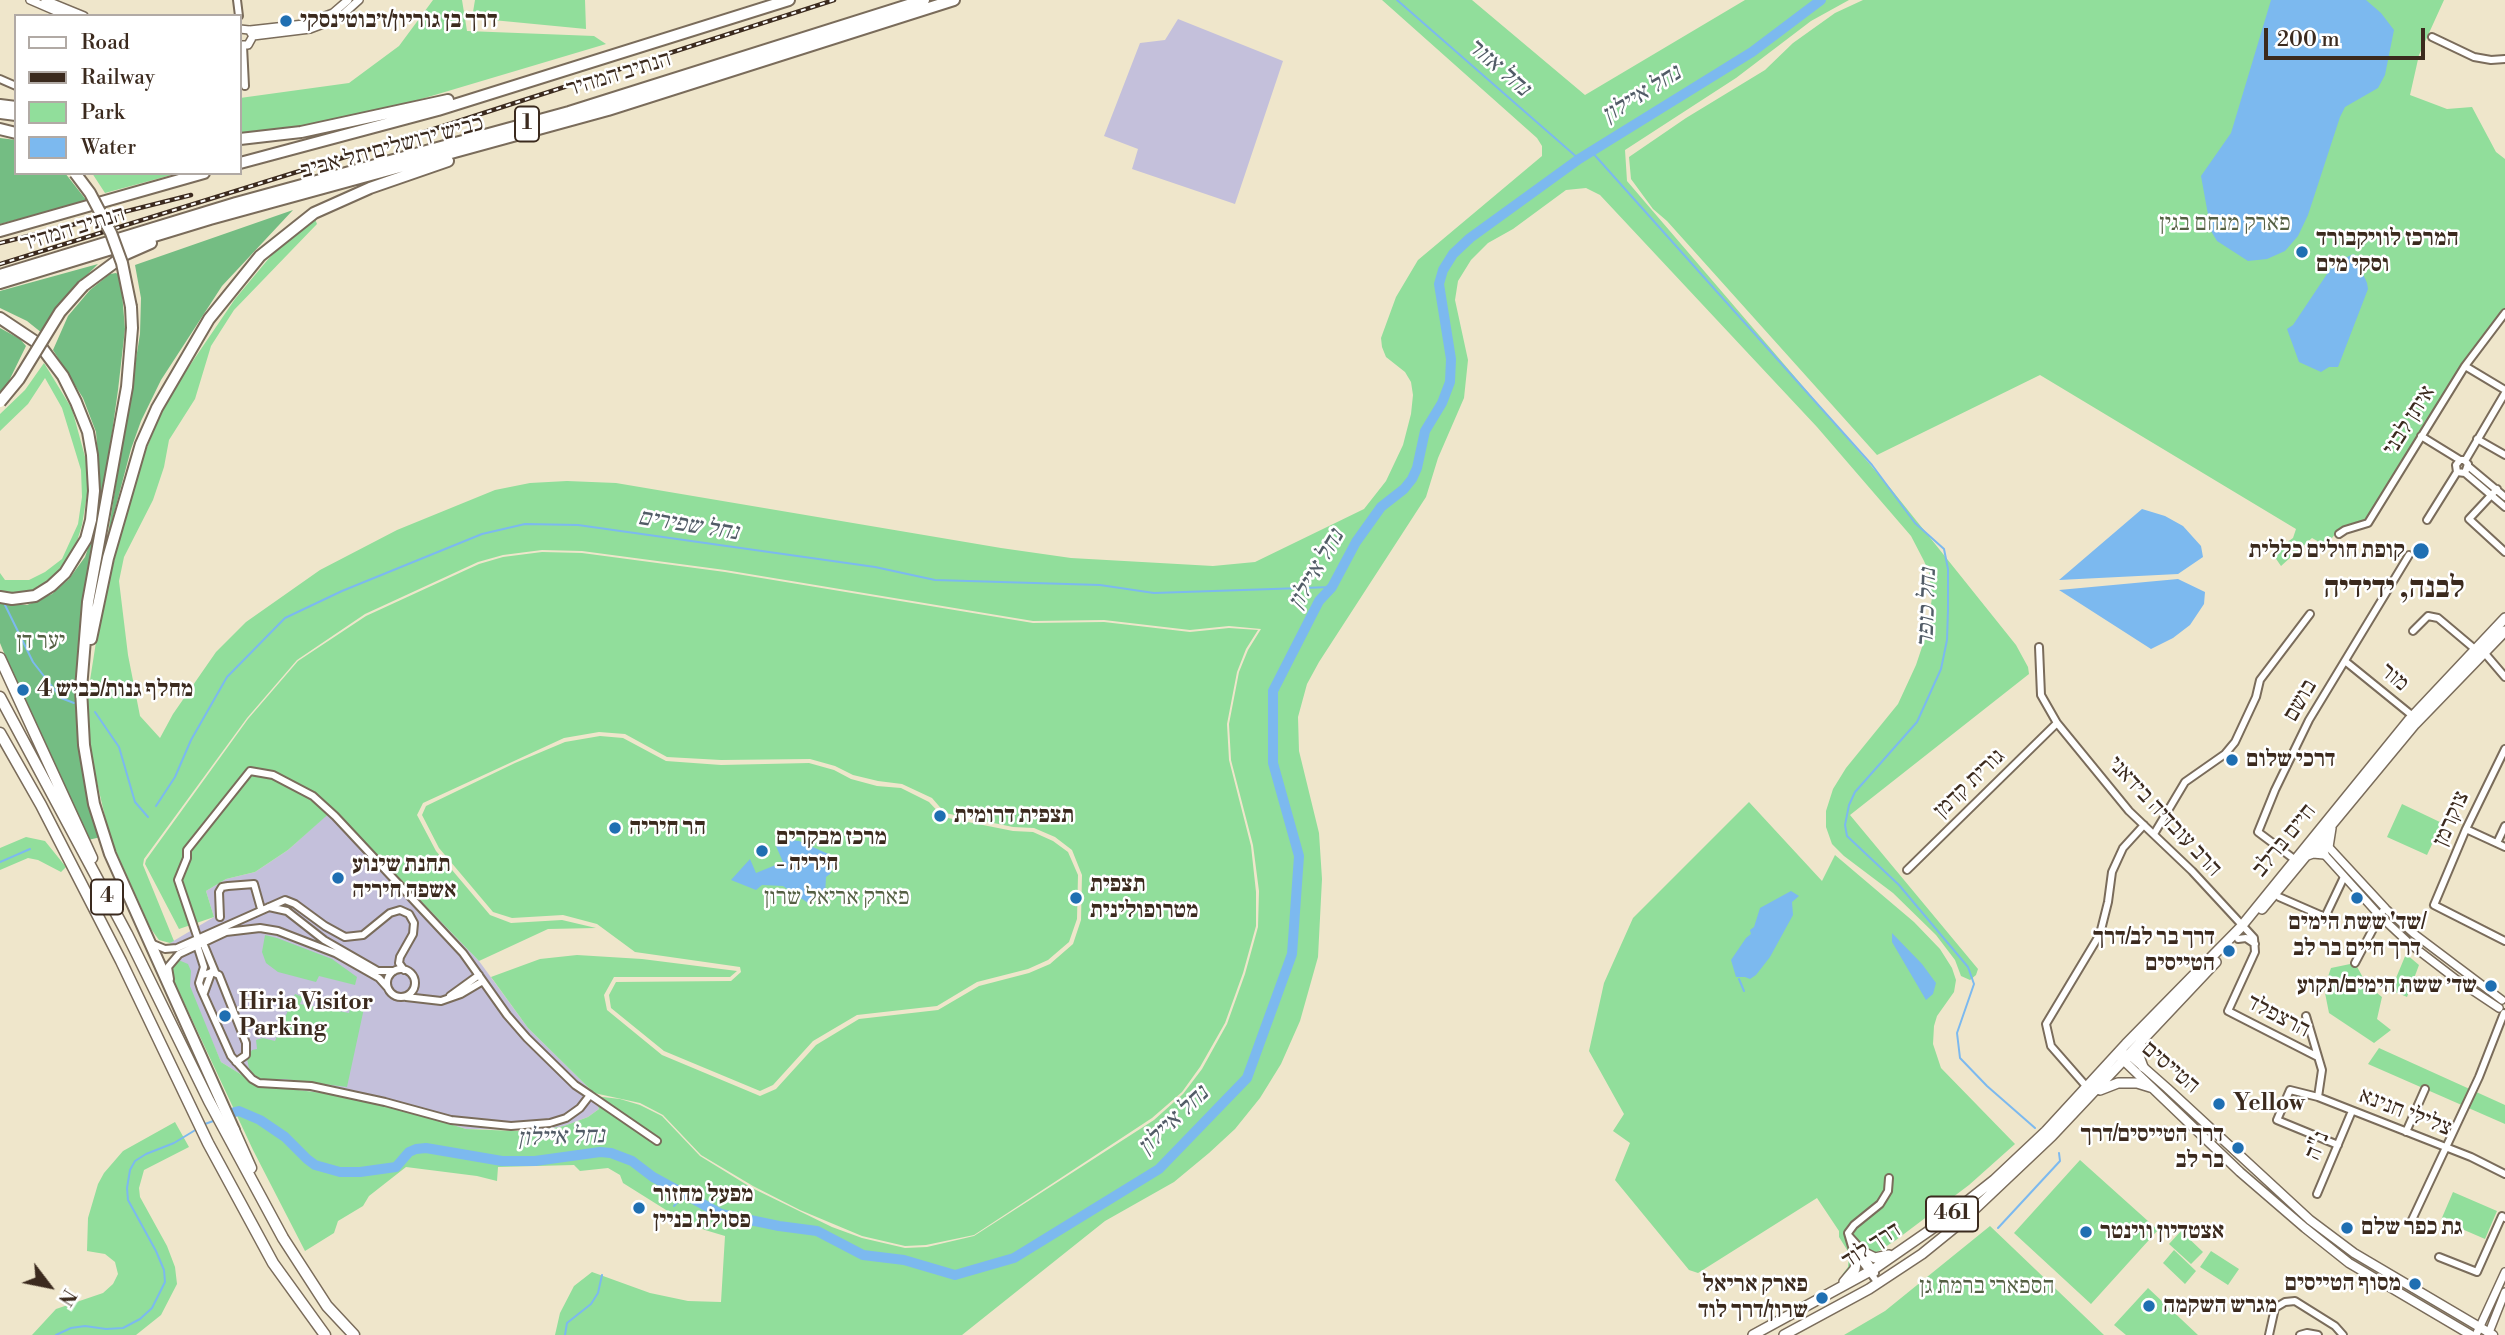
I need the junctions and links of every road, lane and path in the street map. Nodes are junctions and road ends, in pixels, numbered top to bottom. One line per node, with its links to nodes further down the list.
1 (30, 0): 8 (street)
2 (45, 0): 9 (street)
3 (348, 0): 10 (street)
4 (359, 0): 10 (street)
5 (789, 0): 15 (highway, כביש ירושלים תל אביב / 1)
6 (924, 0): 24 (highway, הנתיב המהיר / 1)
7 (954, 0): 17 (highway, כביש ירושלים תל אביב / 1)
8 (62, 14)
9 (79, 14)
10 (246, 31): 12 (street)
11 (2432, 37): 14 (street)
12 (242, 46)
13 (242, 56): 16 (street)
14 (2505, 59)
15 (522, 84): 18 (highway); 19 (highway, כביש ירושלים תל אביב / 1)
16 (245, 86)
17 (554, 125): 22 (highway, כביש ירושלים תל אביב / 1); 54 (highway)
18 (242, 139)
19 (242, 162)
20 (76, 175): 54 (highway, bridge)
21 (197, 175): 23 (highway)
22 (211, 219): 25 (highway, כביש ירושלים תל אביב / 1); 30 (highway, bridge)
23 (0, 231)
24 (0, 275)
25 (0, 283)
26 (2505, 313): 28 (street, איתן לבני)
27 (0, 318): 42 (highway)
28 (2465, 366): 29 (street); 31 (street, איתן לבני)
29 (2505, 392): 32 (street)
30 (0, 402)
31 (2420, 438): 34 (street); 39 (street, איתן לבני)
32 (2477, 439): 33 (street); 34 (street)
33 (2505, 455)
34 (2462, 466): 35 (street); 38 (street)
35 (2494, 492): 36 (street); 37 (street); 40 (street)
36 (2505, 497)
37 (2505, 507)
38 (2427, 520)
39 (2339, 534)
40 (2505, 552)
41 (2409, 555): 50 (street, בושם)
42 (0, 597)
43 (2310, 614): 62 (street)
44 (2505, 618): 48 (main road, חיים ברלב / 461)
45 (2413, 631): 48 (street)
46 (2505, 631): 48 (main road, חיים ברלב / 461)
47 (2039, 647): 55 (street, הרב עובדיה בידאני)
48 (2479, 650): 51 (street); 53 (main road, חיים ברלב / 461)
49 (0, 658): 77 (highway)
50 (2345, 661): 53 (street, מור); 67 (street, בושם)
51 (2505, 677)
52 (0, 696): 77 (highway, 4)
53 (2417, 717): 58 (main road, חיים ברלב / 461); 63 (main road, חיים ברלב / 461)
54 (82, 718): 76 (highway)
55 (2057, 723): 59 (street, הרב עובדיה בידאני); 68 (street, גורית קדמן)
56 (0, 733): 127 (highway, 4)
57 (2505, 749): 61 (street, צוקרמן)
58 (2333, 822): 63 (main road, חיים ברלב / 461); 66 (main road)
59 (2144, 825): 62 (street, הרב עובדיה בידאני); 103 (street)
60 (2505, 826): 64 (street)
61 (2466, 829): 64 (street); 79 (street, צוקרמן)
62 (2154, 834): 75 (street, הרב עובדיה בידאני)
63 (2316, 838): 66 (street); 67 (main road, חיים ברלב / 461)
64 (2497, 843): 65 (street)
65 (2505, 847)
66 (2326, 851): 67 (main road); 69 (street); 72 (street)
67 (2299, 858): 75 (main road, חיים ברלב / 461)
68 (1907, 870)
69 (2344, 877): 70 (street); 73 (street)
70 (2279, 897)
71 (262, 909): 74 (street); 80 (street); 84 (street); 85 (street)
72 (2386, 909): 73 (street); 94 (street)
73 (2379, 915): 82 (street); 94 (street)
74 (220, 917)
75 (2245, 927): 78 (main road, חיים ברלב / 461); 81 (street); 97 (main road, חיים ברלב / 461)
76 (143, 931): 80 (street); 93 (highway)
77 (127, 934): 106 (highway, 4)
78 (2238, 939): 81 (street); 96 (main road, חיים ברלב / 461)
79 (2505, 941)
80 (199, 942): 83 (street); 86 (street); 87 (street); 89 (street); 93 (street)
81 (2256, 946): 98 (street, הרצפלד)
82 (2355, 963)
83 (213, 970): 86 (street); 90 (street); 99 (street)
84 (404, 970): 85 (street); 88 (street)
85 (394, 971): 89 (street)
86 (203, 975): 90 (street)
87 (481, 978): 92 (street); 104 (street)
88 (414, 981): 91 (street); 92 (street)
89 (387, 987): 91 (street)
90 (203, 995): 99 (street)
91 (405, 996): 92 (street)
92 (437, 1002)
93 (177, 1004): 106 (highway)
94 (2503, 1007): 112 (street)
95 (2306, 1016): 98 (street, נ"ה)
96 (2144, 1038): 97 (main road, חיים ברלב / 461); 100 (main road)
97 (2123, 1056): 100 (main road, הטייסים); 101 (main road, הטייסים); 103 (main road, דרך לוד / 461)
98 (2318, 1057): 105 (street, נ"ה)
99 (236, 1062): 104 (street)
100 (2143, 1067): 126 (main road, הטייסים)
101 (2150, 1087): 103 (main road); 126 (main road, הטייסים)
102 (2425, 1088): 109 (street)
103 (2088, 1091): 118 (main road, דרך לוד / 461); 123 (main road, דרך לוד / 461)
104 (590, 1095): 110 (street)
105 (2318, 1097): 107 (street, צלילי חנינא); 111 (street, צלילי חנינא)
106 (214, 1098): 108 (highway)
107 (2352, 1111): 109 (street, צלילי חנינא); 111 (street, נ"ה)
108 (230, 1132): 128 (highway)
109 (2406, 1132): 112 (street, צלילי חנינא)
110 (657, 1140)
111 (2338, 1145): 115 (street, נ"ה)
112 (2446, 1147): 113 (street, צלילי חנינא); 117 (street)
113 (2505, 1174)
114 (1889, 1178): 119 (street)
115 (2317, 1194)
116 (2505, 1218): 120 (street)
117 (2411, 1222)
118 (1898, 1253): 119 (main road); 121 (main road, דרך לוד / 461)
119 (1860, 1254): 121 (street); 124 (main road)
120 (2440, 1257)
121 (1871, 1271): 123 (street); 124 (main road, דרך לוד / 461)
122 (2505, 1272): 126 (street)
123 (1878, 1283): 130 (main road, דרך לוד / 461)
124 (1834, 1292): 129 (main road, דרך לוד / 461)
125 (2505, 1292): 126 (street)
126 (2483, 1334)
127 (325, 1335)
128 (354, 1335)
129 (1753, 1335)
130 (1784, 1335)
131 (2269, 1335): 134 (street)
132 (2300, 1335): 133 (street)
133 (2318, 1335)
134 (2343, 1335)

